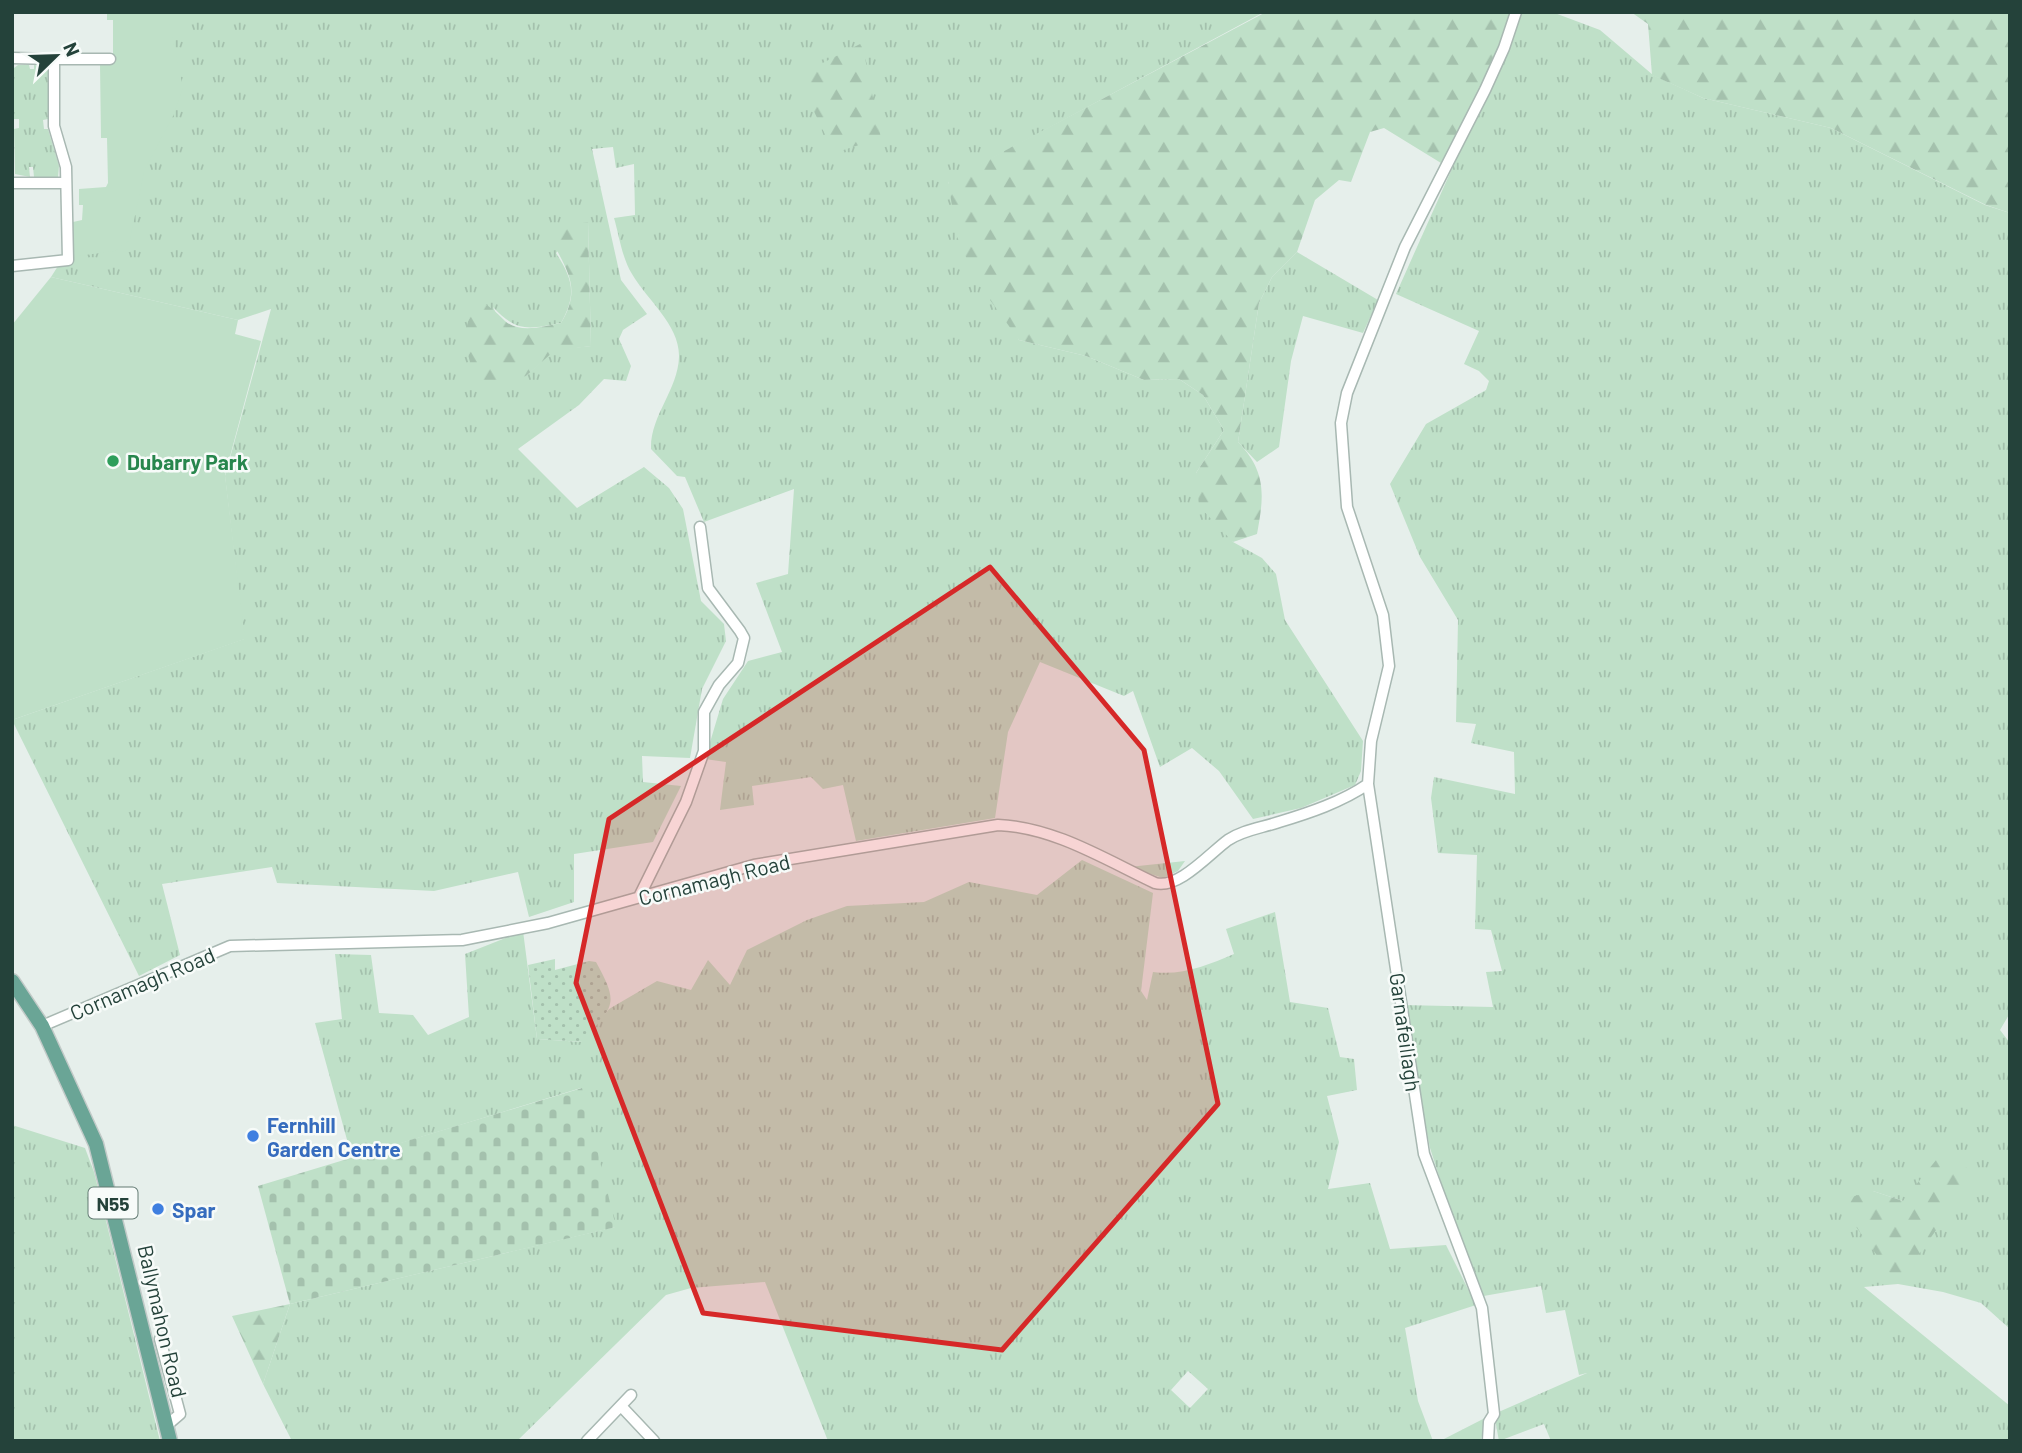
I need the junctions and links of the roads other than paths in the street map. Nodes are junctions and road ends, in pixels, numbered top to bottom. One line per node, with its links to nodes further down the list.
1 (1516, 12): 9 (street, Garnafeiliagh)
2 (12, 58): 3 (street)
3 (54, 58): 4 (street); 6 (street)
4 (110, 59)
5 (12, 183): 6 (street)
6 (66, 183): 7 (street)
7 (12, 266)
8 (700, 527): 10 (street)
9 (1368, 783): 10 (street, Cornamagh Road); 19 (street, Garnafeiliagh)
10 (639, 897): 12 (street, Cornamagh Road)
11 (12, 981): 12 (main road, Ballymahon Road / N55)
12 (42, 1027): 16 (main road, Ballymahon Road / N55)
13 (160, 1339): 16 (street)
14 (631, 1395): 15 (street)
15 (621, 1406): 17 (street); 18 (street)
16 (168, 1434)
17 (587, 1441)
18 (654, 1441)
19 (1488, 1441)

